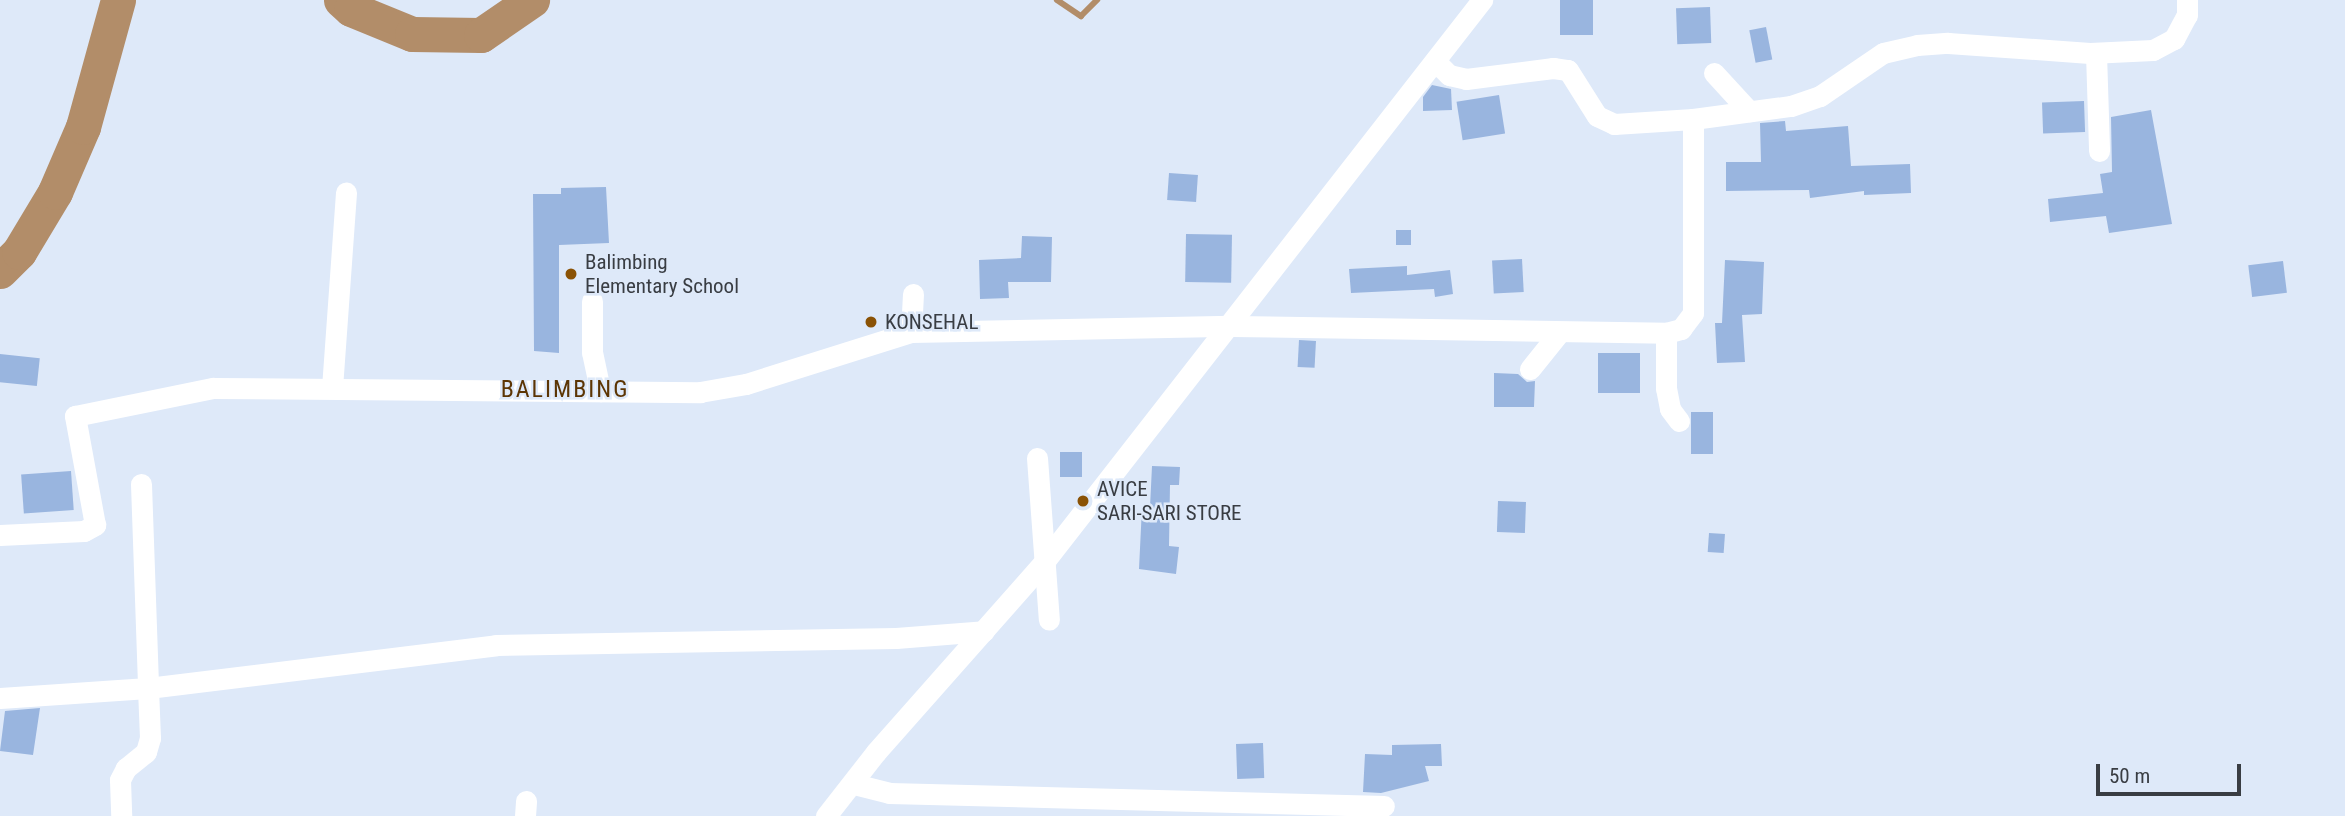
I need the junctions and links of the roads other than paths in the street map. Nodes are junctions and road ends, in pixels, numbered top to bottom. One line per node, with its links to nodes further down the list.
1 (1482, 0): 4 (street)
2 (2187, 0): 3 (street)
3 (2096, 52): 6 (street); 8 (street)
4 (1435, 61): 7 (street); 12 (street)
5 (1714, 73): 6 (street)
6 (1749, 111): 7 (street)
7 (1693, 119): 14 (street)
8 (2099, 151)
9 (346, 192): 17 (street)
10 (913, 294): 13 (street)
11 (592, 301): 18 (street)
12 (1232, 326): 13 (street); 15 (street); 23 (street)
13 (911, 331): 18 (street)
14 (1666, 333): 15 (street); 19 (street)
15 (1558, 334): 16 (street)
16 (1530, 369)
17 (332, 388): 18 (street); 22 (street)
18 (600, 390)
19 (1679, 421)
20 (1037, 458): 23 (street)
21 (141, 484): 26 (street)
22 (0, 536)
23 (1044, 562): 24 (street); 25 (street)
24 (1049, 620)
25 (984, 632): 26 (street); 28 (street)
26 (148, 688): 27 (street); 31 (street)
27 (0, 698)
28 (854, 784): 30 (street); 32 (street)
29 (1384, 806): 30 (street)
30 (1254, 809)
31 (121, 816)
32 (826, 816)

